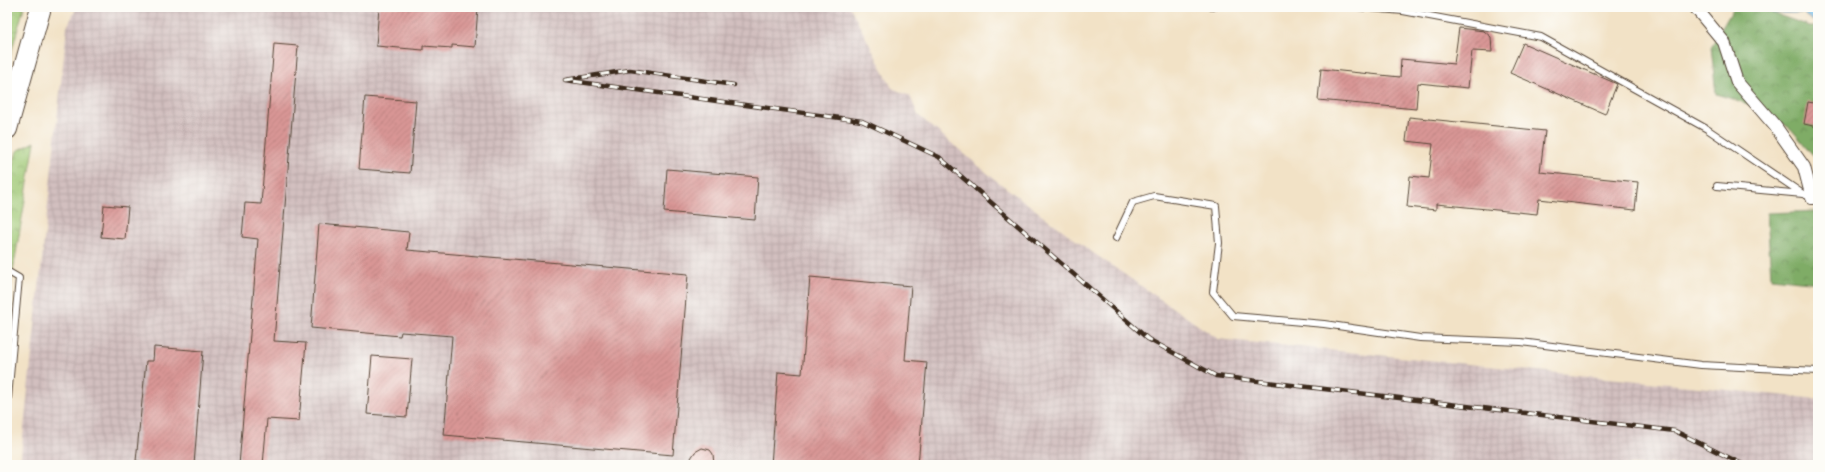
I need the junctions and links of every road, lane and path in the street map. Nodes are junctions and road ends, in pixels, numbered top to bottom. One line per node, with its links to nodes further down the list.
1 (41, 7): 4 (main road)
2 (1358, 7): 6 (lane)
3 (1696, 7): 6 (street)
4 (7, 129)
5 (1717, 186): 6 (lane)
6 (1811, 197)
7 (1116, 238): 9 (lane)
8 (7, 271): 10 (lane)
9 (1818, 371)
10 (7, 409)

